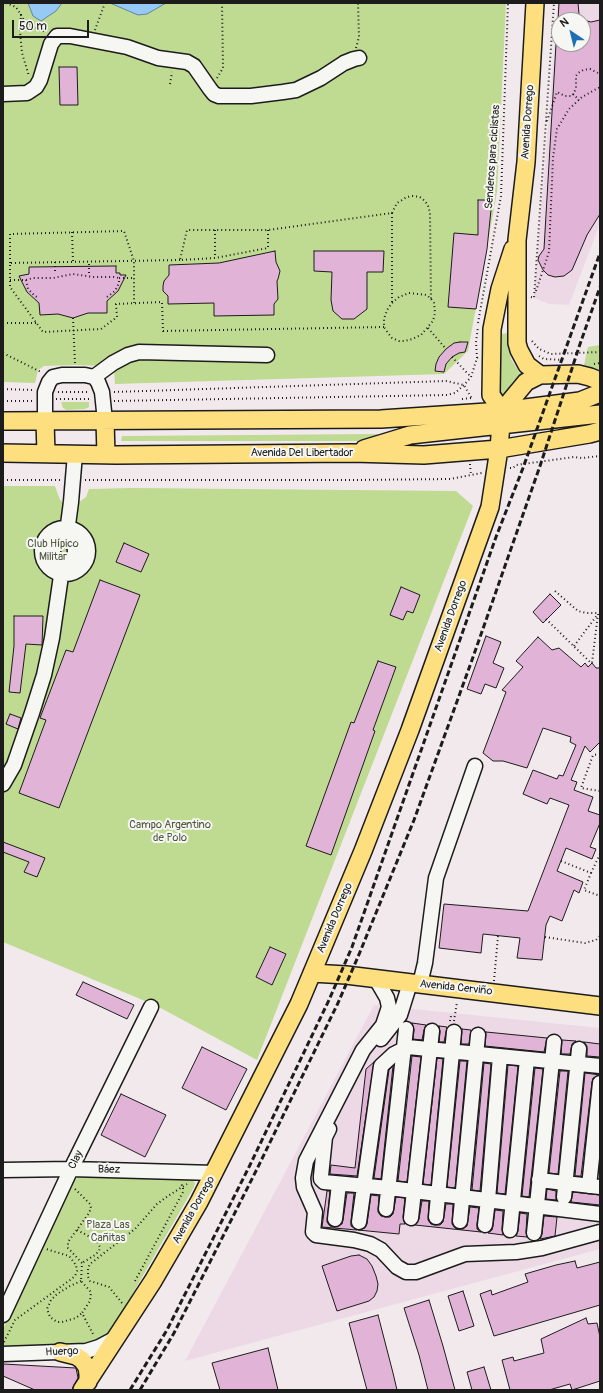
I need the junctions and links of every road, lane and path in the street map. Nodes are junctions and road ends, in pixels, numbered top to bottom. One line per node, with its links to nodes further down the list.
1 (4, 3): 8 (path)
2 (222, 3): 15 (path)
3 (358, 3): 11 (path)
4 (508, 3): 56 (path, Senderos para ciclistas)
5 (535, 3): 24 (main road, Avenida Dorrego)
6 (554, 3): 19 (path)
7 (104, 4): 10 (path)
8 (21, 14): 9 (path); 13 (path)
9 (57, 36): 10 (street); 13 (street)
10 (92, 40): 15 (street)
11 (356, 58): 15 (street)
12 (600, 74): 17 (path)
13 (36, 87): 16 (street)
14 (600, 87): 18 (path)
15 (210, 89)
16 (3, 94)
17 (573, 94): 18 (path); 19 (path)
18 (579, 100): 38 (path)
19 (546, 124): 38 (path)
20 (392, 213): 22 (path); 41 (path); 43 (path)
21 (215, 230): 22 (path); 25 (path); 26 (path)
22 (268, 230): 25 (path)
23 (72, 232): 28 (path); 29 (path); 31 (path)
24 (517, 240): 56 (main road, Avenida Dorrego); 63 (main road, Avenida Dorrego)
25 (215, 258): 26 (path)
26 (180, 260): 28 (path)
27 (89, 261): 28 (path); 31 (path); 33 (path)
28 (134, 261): 35 (path)
29 (10, 262): 30 (path); 36 (path)
30 (55, 262): 31 (path); 32 (path)
31 (73, 262)
32 (55, 274)
33 (89, 274)
34 (119, 278): 35 (path); 37 (path); 39 (path)
35 (134, 278): 42 (path)
36 (10, 280): 37 (path); 47 (path)
37 (26, 280): 40 (path)
38 (534, 295): 44 (path)
39 (107, 297)
40 (39, 298)
41 (431, 299): 43 (path); 49 (path)
42 (134, 303): 48 (path); 50 (path)
43 (392, 303): 48 (path)
44 (529, 303)
45 (73, 318): 50 (path)
46 (3, 323): 47 (path)
47 (36, 323): 50 (path)
48 (384, 327): 49 (path)
49 (428, 328): 52 (path)
50 (73, 331): 62 (path)
51 (530, 337): 53 (path)
52 (446, 349)
53 (600, 352)
54 (3, 353): 64 (path)
55 (536, 353): 59 (path)
56 (484, 355): 66 (path); 77 (main road, Avenida Dorrego)
57 (266, 356): 65 (street)
58 (452, 357): 66 (path)
59 (570, 360)
60 (600, 363): 61 (path)
61 (589, 364)
62 (75, 374): 64 (street); 65 (street)
63 (540, 375): 68 (main road); 77 (main road)
64 (53, 377): 71 (street)
65 (94, 377): 72 (street)
66 (470, 377): 72 (path)
67 (446, 381): 72 (path)
68 (600, 381)
69 (3, 389): 71 (path)
70 (600, 393): 74 (main road)
71 (46, 396): 72 (path); 72 (path); 73 (path); 79 (street)
72 (102, 396): 80 (street)
73 (3, 401)
74 (580, 401): 75 (main road); 77 (main road)
75 (600, 406)
76 (600, 414): 77 (main road)
77 (501, 418): 80 (main road); 82 (main road, Avenida Dorrego); 85 (main road)
78 (3, 421): 79 (main road)
79 (45, 421): 80 (main road); 84 (main road)
80 (105, 421): 87 (main road)
81 (600, 431): 82 (main road, Avenida Del Libertador)
82 (499, 448): 85 (main road, Avenida Del Libertador); 89 (main road, Avenida Dorrego)
83 (3, 453): 84 (main road, Avenida Del Libertador)
84 (46, 453): 86 (main road, Avenida Del Libertador)
85 (352, 453): 87 (main road, Avenida Del Libertador)
86 (74, 454): 87 (main road, Avenida Del Libertador); 91 (street)
87 (106, 454)
88 (600, 456): 89 (path)
89 (496, 470): 91 (path); 106 (main road, Avenida Dorrego)
90 (3, 480): 91 (path)
91 (73, 480): 92 (street)
92 (67, 534): 93 (street); 93 (street)
93 (61, 568): 100 (street)
94 (555, 591): 95 (path)
95 (599, 614): 97 (path); 97 (path)
96 (546, 619): 97 (path)
97 (574, 646)
98 (600, 754): 101 (path)
99 (475, 766): 113 (street)
100 (3, 784)
101 (600, 791)
102 (600, 854): 104 (path)
103 (561, 861): 104 (path)
104 (591, 873): 105 (path)
105 (600, 896)
106 (328, 935): 110 (main road, Avenida Dorrego); 111 (main road)
107 (498, 936): 114 (path)
108 (600, 936): 109 (path)
109 (545, 937)
110 (312, 973): 111 (main road, Avenida Cerviño); 115 (main road, Avenida Dorrego)
111 (346, 975): 112 (main road, Avenida Cerviño); 115 (main road)
112 (376, 979): 113 (main road, Avenida Cerviño); 162 (street)
113 (415, 984): 114 (main road, Avenida Cerviño); 123 (street)
114 (493, 992): 116 (main road, Avenida Cerviño)
115 (299, 1004): 135 (main road, Avenida Dorrego)
116 (600, 1006)
117 (151, 1008): 136 (street, Clay)
118 (406, 1029): 123 (street)
119 (432, 1031): 124 (street)
120 (454, 1032): 126 (street)
121 (478, 1035): 127 (street)
122 (554, 1042): 130 (street)
123 (392, 1044): 124 (street); 140 (street); 141 (street); 144 (street)
124 (430, 1049): 126 (street); 146 (street)
125 (579, 1049): 131 (street)
126 (452, 1051): 127 (street); 147 (street)
127 (477, 1054): 128 (street); 148 (street)
128 (500, 1056): 129 (street); 149 (street)
129 (527, 1059): 130 (street); 150 (street)
130 (551, 1061): 131 (street); 137 (street)
131 (577, 1064): 132 (street); 145 (street)
132 (600, 1066)
133 (600, 1083): 142 (street)
134 (3, 1170): 136 (street, Báez)
135 (215, 1172): 136 (street, Báez); 173 (main road, Avenida Dorrego)
136 (69, 1174): 160 (path); 164 (street, Clay)
137 (539, 1180): 145 (street); 151 (street)
138 (179, 1182): 143 (path)
139 (190, 1182): 143 (path)
140 (337, 1184): 141 (street); 156 (street)
141 (364, 1186): 144 (street); 158 (street)
142 (595, 1186): 145 (street)
143 (183, 1187): 168 (path); 170 (path)
144 (388, 1188): 146 (street); 152 (street)
145 (564, 1190)
146 (414, 1191): 147 (street); 155 (street)
147 (439, 1194): 148 (street); 154 (street)
148 (464, 1197): 149 (street); 157 (street)
149 (488, 1200): 150 (street); 159 (street)
150 (513, 1203): 151 (street); 161 (street)
151 (539, 1206): 153 (street); 163 (street)
152 (386, 1209)
153 (600, 1214)
154 (436, 1217)
155 (411, 1218)
156 (335, 1219)
157 (460, 1221)
158 (359, 1222)
159 (485, 1225)
160 (77, 1230): 165 (path); 165 (path)
161 (510, 1230)
162 (600, 1232)
163 (534, 1233)
164 (36, 1245): 166 (path); 172 (street, Clay)
165 (82, 1263): 167 (path)
166 (77, 1271): 167 (path); 175 (path)
167 (82, 1272): 168 (path); 169 (path)
168 (87, 1273): 173 (path)
169 (81, 1281): 171 (path); 171 (path)
170 (134, 1283)
171 (82, 1313): 176 (path)
172 (3, 1314)
173 (131, 1316): 174 (main road, Avenida Dorrego)
174 (118, 1336): 176 (street, Huergo); 178 (main road, Avenida Dorrego)
175 (4, 1346): 177 (street, Huergo)
176 (99, 1348): 177 (street, Huergo)
177 (60, 1352): 178 (main road)
178 (85, 1386)

